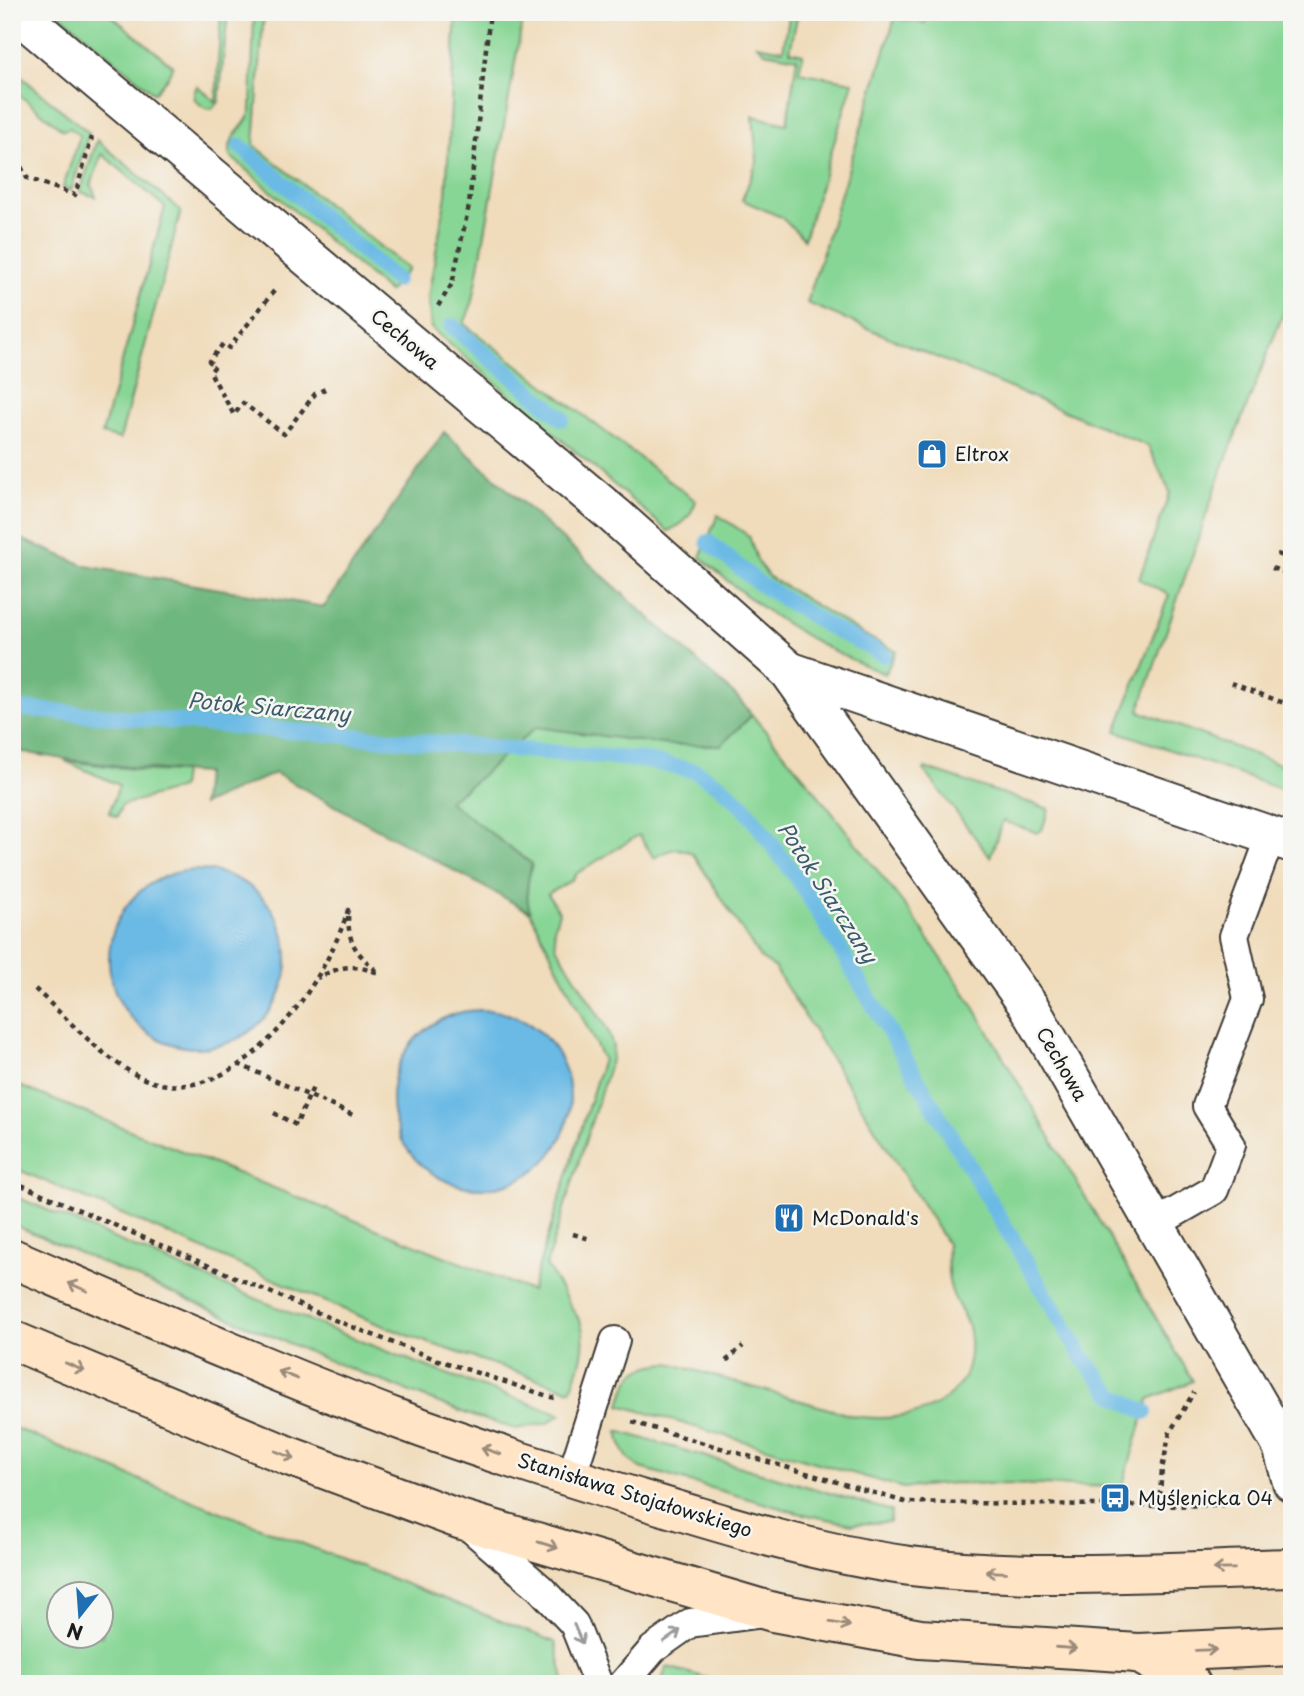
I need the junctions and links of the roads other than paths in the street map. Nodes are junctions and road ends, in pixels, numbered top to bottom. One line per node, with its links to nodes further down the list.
1 (16, 12): 2 (street, Cechowa)
2 (789, 671): 3 (street, Cechowa); 4 (street, Cechowa)
3 (1281, 839): 4 (lane)
4 (1153, 1225): 9 (street, Cechowa)
5 (12, 1258): 8 (street, Stanisława Stojałowskiego, one-way to 5)
6 (12, 1340): 10 (street, one-way to 10)
7 (615, 1341): 8 (lane)
8 (571, 1478): 11 (street, Stanisława Stojałowskiego, one-way to 8)
9 (1292, 1482)
10 (459, 1519): 12 (street, one-way to 12); 15 (lane, one-way to 15)
11 (1292, 1568)
12 (773, 1612): 14 (street, one-way to 14); 16 (lane, one-way to 12)
13 (1292, 1646): 14 (street, one-way to 13)
14 (1138, 1653): 17 (street)
15 (598, 1684)
16 (624, 1684)
17 (1191, 1684)

